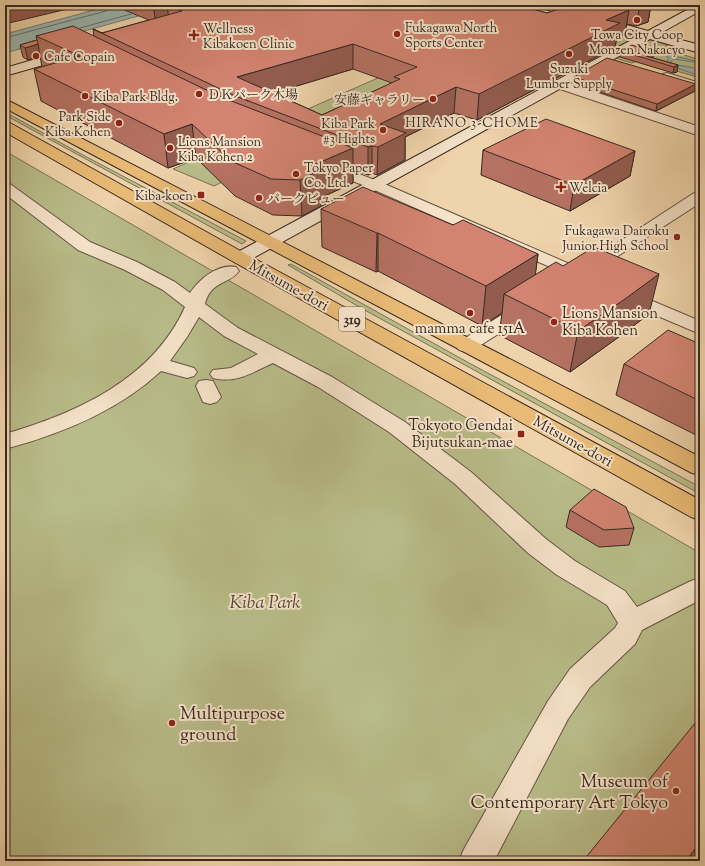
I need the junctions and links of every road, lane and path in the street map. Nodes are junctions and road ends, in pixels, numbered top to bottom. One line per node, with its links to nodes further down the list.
1 (542, 5): 5 (street)
2 (686, 5): 4 (lane)
3 (579, 7): 5 (lane)
4 (699, 8): 6 (street)
5 (566, 12): 6 (street)
6 (650, 35): 7 (street); 11 (street)
7 (700, 49)
8 (80, 50): 9 (street)
9 (5, 72)
10 (654, 73): 12 (street)
11 (559, 84): 15 (street); 17 (street)
12 (700, 87)
13 (5, 103): 20 (main road, Mitsume-dori / 319)
14 (5, 126): 21 (main road, Mitsume-dori / 319)
15 (700, 132)
16 (312, 160): 17 (street)
17 (375, 185): 20 (street); 22 (street)
18 (5, 187): 25 (street)
19 (700, 196): 22 (street)
20 (270, 242): 21 (street); 27 (main road, Mitsume-dori / 319)
21 (235, 264): 25 (street); 34 (main road, Mitsume-dori / 319)
22 (593, 281): 23 (street); 26 (street)
23 (559, 287)
24 (540, 299): 27 (street)
25 (194, 306): 28 (street); 29 (street)
26 (700, 328)
27 (466, 346): 33 (main road, Mitsume-dori / 319)
28 (273, 355): 31 (street); 36 (street)
29 (157, 363): 30 (street); 32 (street)
30 (187, 372)
31 (212, 386)
32 (8, 437)
33 (700, 467)
34 (700, 511)
35 (700, 588): 36 (street)
36 (632, 622): 37 (street)
37 (476, 861)

